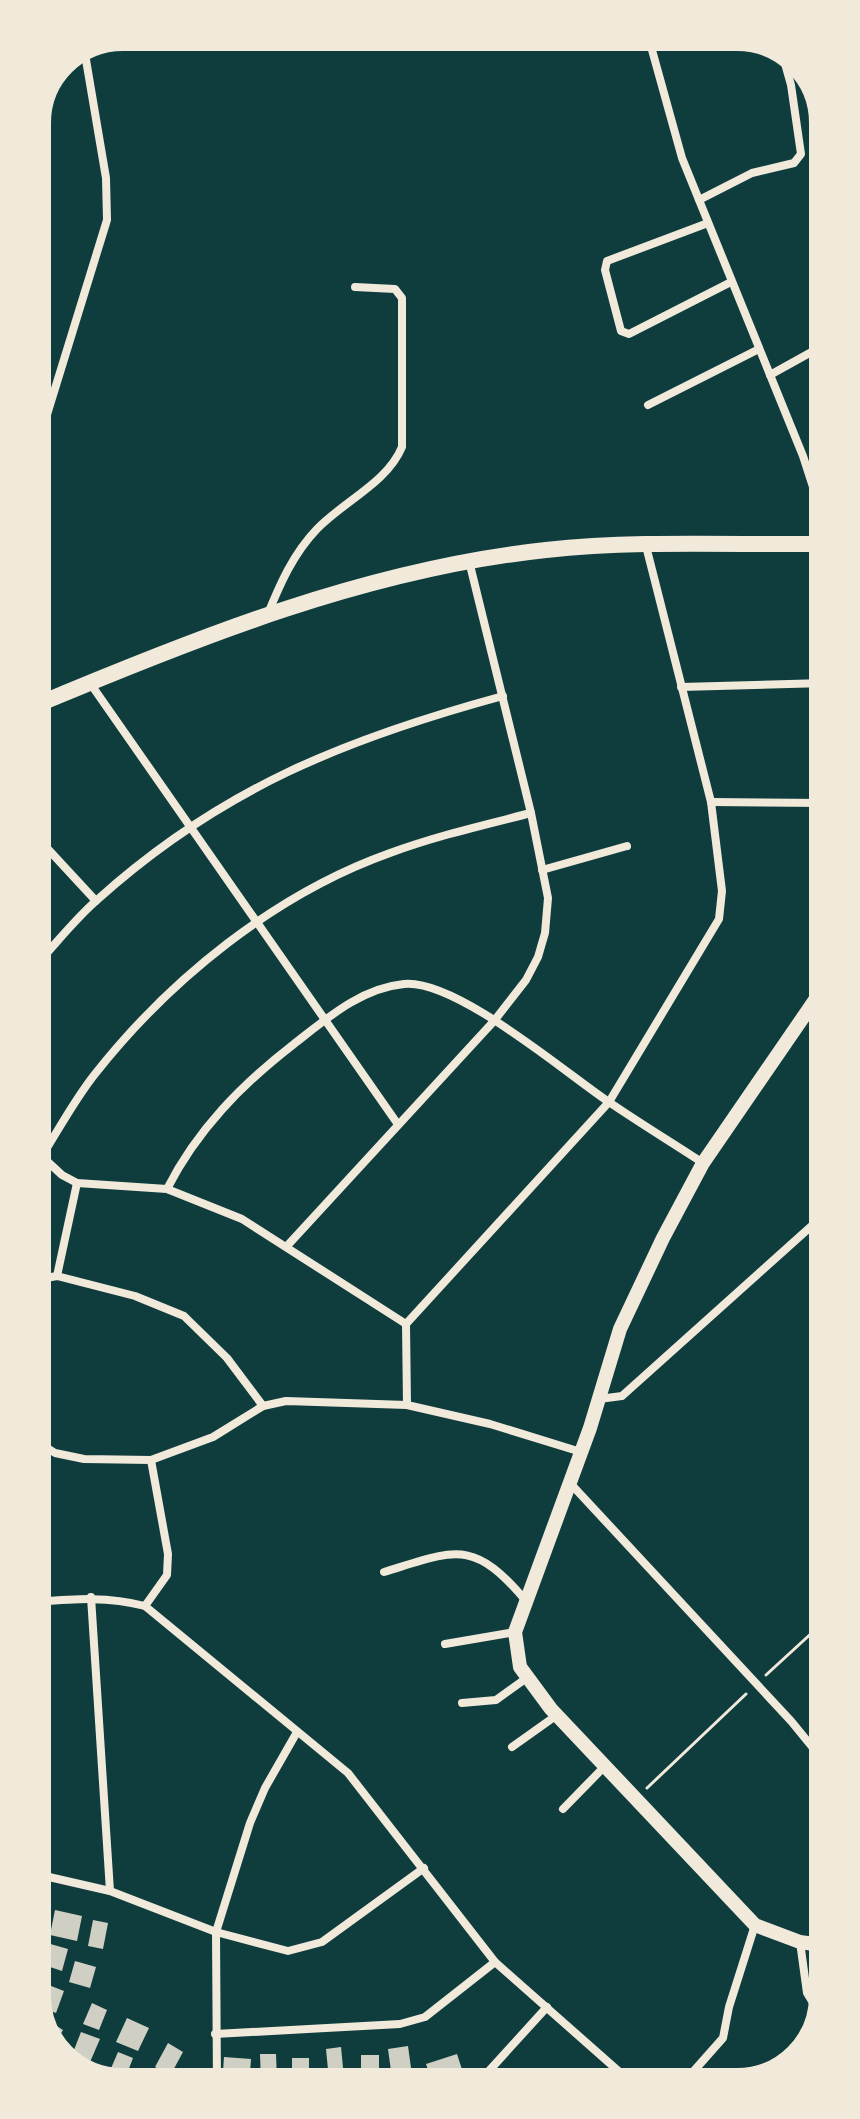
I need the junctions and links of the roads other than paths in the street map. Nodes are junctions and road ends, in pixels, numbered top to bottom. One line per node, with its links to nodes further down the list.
1 (651, 46): 4 (street)
2 (85, 55): 12 (street)
3 (785, 62): 4 (street)
4 (699, 200): 5 (street)
5 (708, 223): 6 (street); 6 (street)
6 (731, 282): 8 (street)
7 (355, 287): 17 (street)
8 (759, 349): 10 (street); 11 (street)
9 (814, 351): 10 (street)
10 (770, 375): 13 (street)
11 (648, 405)
12 (46, 418)
13 (814, 490)
14 (814, 544): 15 (highway)
15 (646, 546): 16 (highway); 20 (street)
16 (469, 561): 17 (highway); 21 (street)
17 (266, 616): 18 (highway)
18 (90, 683): 22 (highway); 26 (street)
19 (814, 683): 20 (street)
20 (681, 687): 23 (street)
21 (503, 696): 25 (street); 26 (street)
22 (46, 701)
23 (711, 802): 24 (street); 36 (street)
24 (814, 803)
25 (531, 813): 29 (street); 31 (street)
26 (189, 826): 30 (street); 31 (street)
27 (627, 846): 29 (street)
28 (46, 847): 30 (street)
29 (542, 870): 35 (street)
30 (96, 901): 32 (street)
31 (256, 922): 34 (street); 38 (street)
32 (46, 954)
33 (814, 1001): 40 (main road)
34 (325, 1020): 35 (street); 37 (street); 42 (street)
35 (494, 1021): 36 (street); 37 (street)
36 (609, 1102): 40 (street); 47 (street)
37 (397, 1123): 44 (street)
38 (46, 1142)
39 (46, 1160): 41 (street)
40 (703, 1163): 48 (main road)
41 (77, 1183): 42 (street); 45 (street)
42 (167, 1189): 44 (street)
43 (814, 1224): 48 (street)
44 (287, 1246): 47 (street)
45 (57, 1276): 46 (street); 50 (street)
46 (46, 1278)
47 (406, 1324): 49 (street)
48 (599, 1399): 52 (main road)
49 (407, 1405): 50 (street); 52 (street)
50 (263, 1406): 53 (street)
51 (46, 1447): 53 (street)
52 (581, 1452): 54 (main road)
53 (151, 1460): 59 (street)
54 (570, 1483): 58 (main road); 67 (street)
55 (384, 1572): 58 (street)
56 (91, 1597): 57 (street); 59 (street); 72 (street)
57 (46, 1601)
58 (527, 1601): 60 (main road)
59 (145, 1606): 65 (street)
60 (515, 1632): 61 (street); 62 (main road)
61 (445, 1644)
62 (528, 1677): 63 (street); 64 (main road)
63 (462, 1703)
64 (557, 1715): 66 (street); 68 (main road)
65 (297, 1732): 70 (street); 74 (street)
66 (512, 1747)
67 (814, 1750)
68 (605, 1766): 69 (street); 73 (main road)
69 (563, 1809)
70 (424, 1868): 74 (street); 77 (street)
71 (46, 1876): 72 (street)
72 (110, 1891): 74 (street)
73 (755, 1925): 75 (main road); 84 (street)
74 (216, 1932): 80 (street)
75 (800, 1942): 76 (main road); 78 (street)
76 (814, 1944)
77 (495, 1962): 79 (street); 80 (street)
78 (813, 2003)
79 (547, 2007): 82 (street); 83 (street)
80 (215, 2034): 81 (street)
81 (216, 2073)
82 (487, 2073)
83 (621, 2073)
84 (692, 2073)

